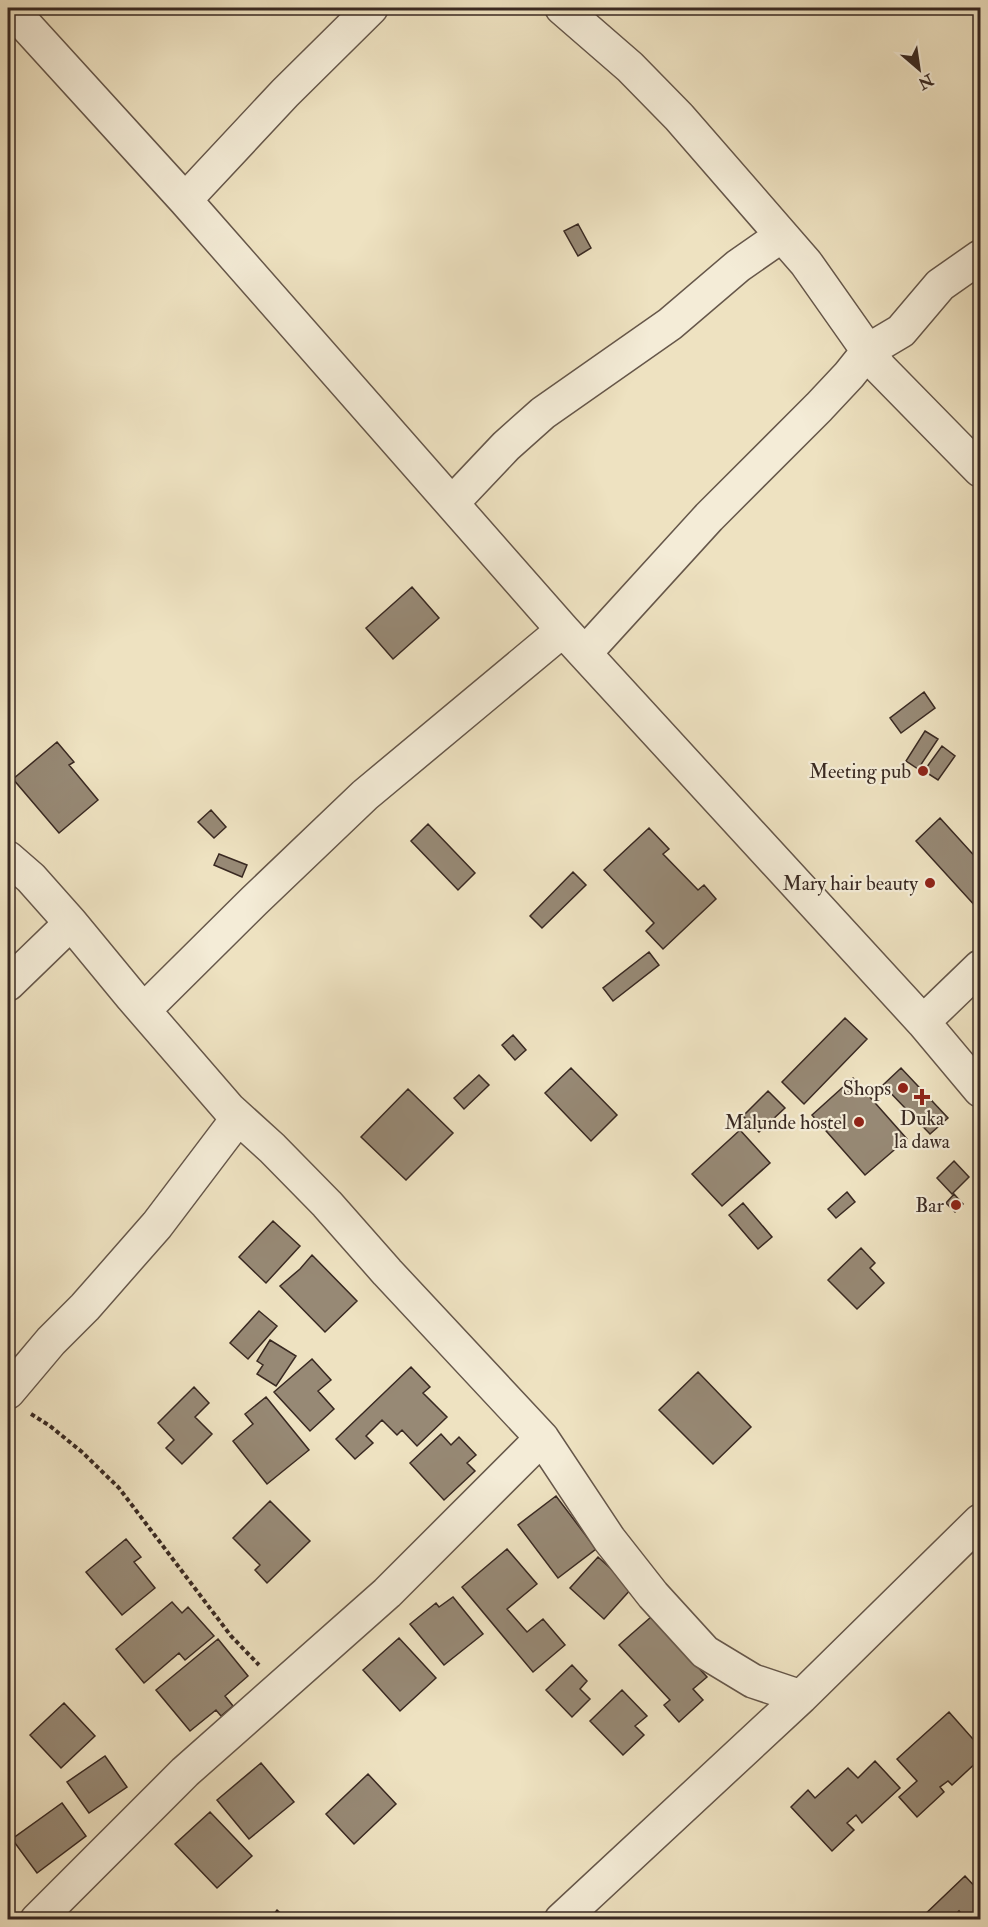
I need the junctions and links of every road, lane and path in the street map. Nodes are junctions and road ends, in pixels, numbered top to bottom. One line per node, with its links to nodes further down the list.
1 (10, 8): 4 (street)
2 (371, 8): 4 (street)
3 (562, 8): 5 (street)
4 (185, 200): 9 (street)
5 (781, 236): 7 (street); 9 (street)
6 (981, 257): 7 (street)
7 (869, 350): 8 (street); 10 (street)
8 (981, 470)
9 (452, 503): 10 (street)
10 (574, 641): 15 (street); 16 (street)
11 (8, 858): 12 (street)
12 (71, 923): 14 (street); 15 (street)
13 (981, 967): 16 (street)
14 (8, 984)
15 (144, 1010): 18 (street)
16 (923, 1022): 17 (street)
17 (981, 1090)
18 (238, 1118): 19 (street); 20 (street)
19 (17, 1401): 22 (path)
20 (542, 1438): 22 (street); 23 (street)
21 (981, 1521): 23 (street)
22 (280, 1687): 24 (street)
23 (801, 1697): 25 (street)
24 (37, 1920)
25 (561, 1920)

